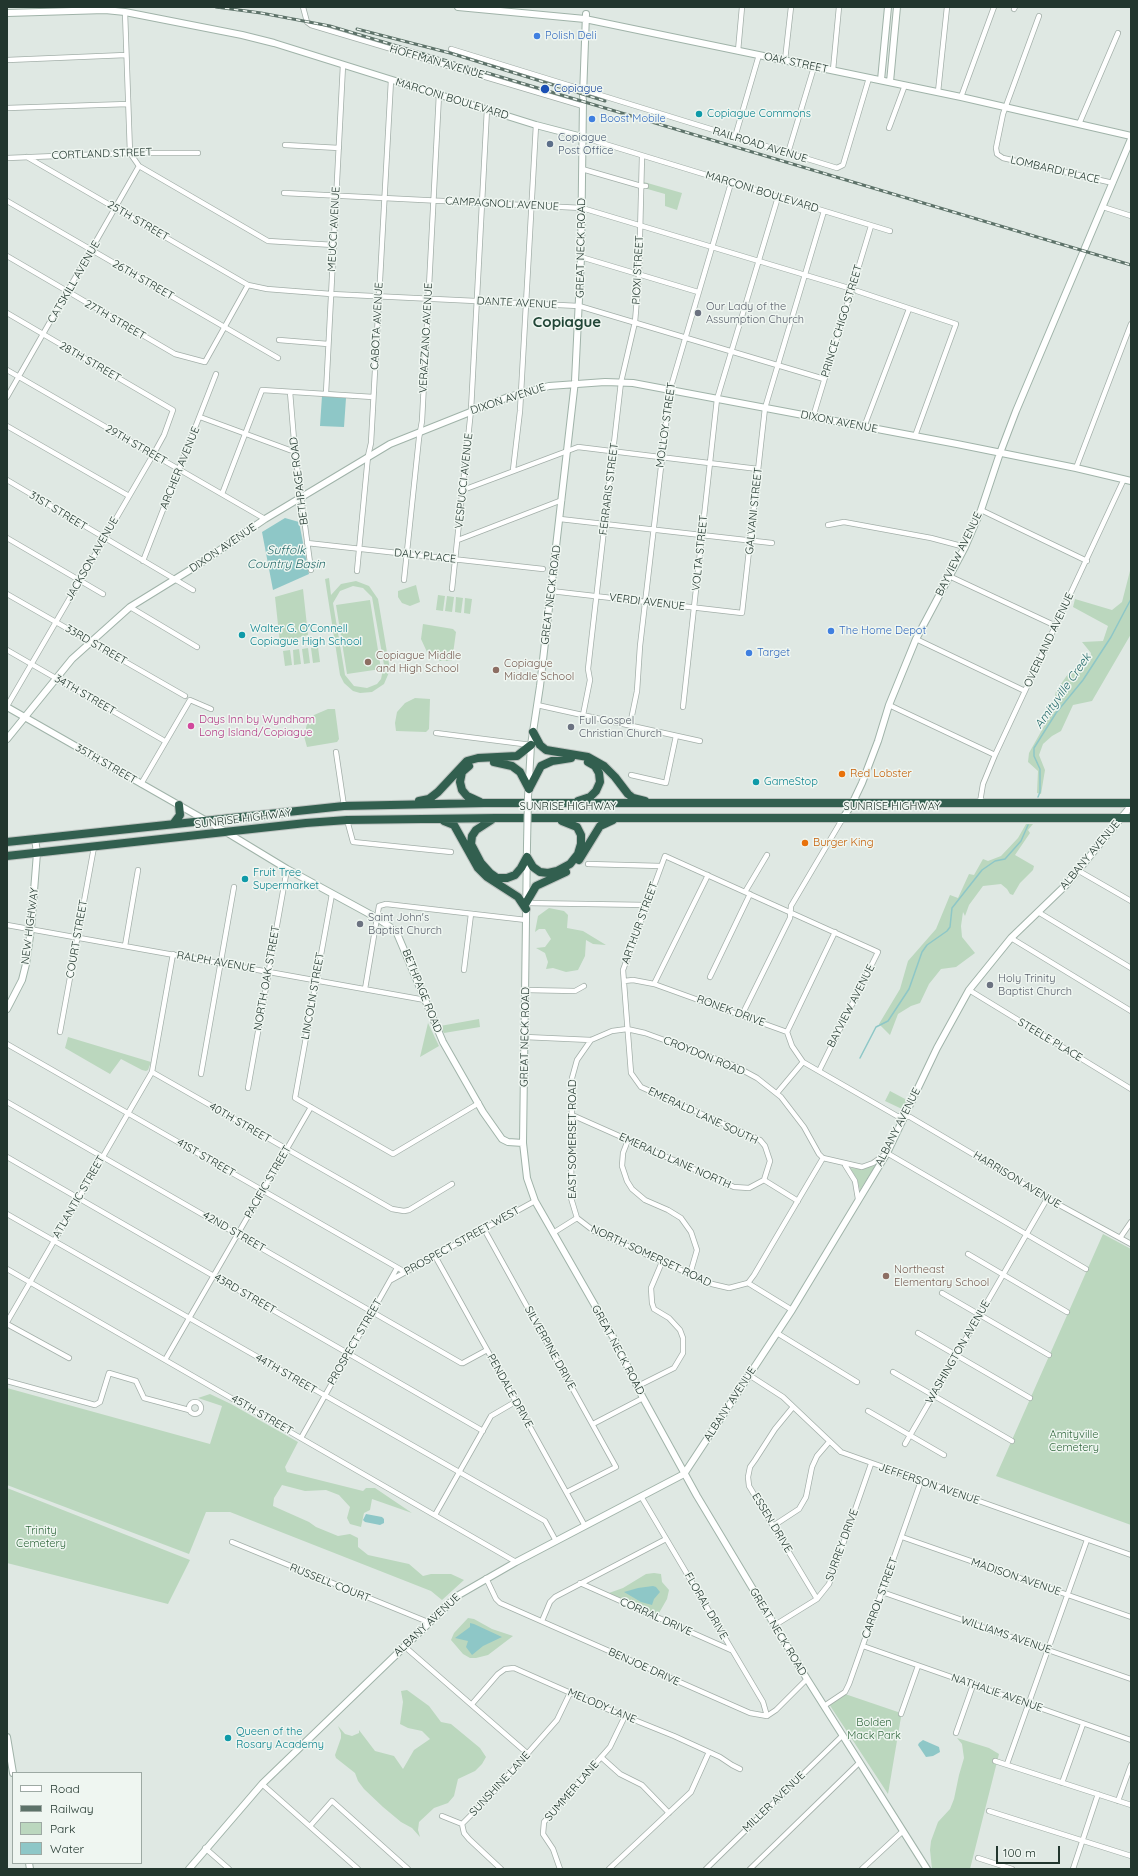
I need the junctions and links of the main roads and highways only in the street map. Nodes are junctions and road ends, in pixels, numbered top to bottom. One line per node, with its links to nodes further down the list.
1 (458, 7): 5 (main road, OAK STREET)
2 (888, 7): 6 (main road)
3 (897, 7): 7 (main road)
4 (7, 13): 9 (main road, MARCONI BOULEVARD)
5 (586, 13): 6 (main road, OAK STREET); 9 (main road, GREAT NECK ROAD)
6 (881, 80): 7 (main road, OAK STREET)
7 (890, 82): 8 (main road, OAK STREET)
8 (1131, 136)
9 (582, 137): 11 (main road, GREAT NECK ROAD)
10 (1131, 140): 12 (main road, BAYVIEW AVENUE)
11 (574, 383): 12 (main road, DIXON AVENUE); 15 (main road, DIXON AVENUE); 16 (main road, GREAT NECK ROAD)
12 (1000, 453): 13 (main road, DIXON AVENUE); 24 (main road, BAYVIEW AVENUE)
13 (1131, 482)
14 (7, 706): 15 (main road, 35TH STREET)
15 (25, 717): 17 (main road, DIXON AVENUE); 26 (main road, 35TH STREET)
16 (533, 732): 18 (main road, GREAT NECK ROAD); 23 (highway)
17 (7, 739)
18 (531, 744): 19 (main road, GREAT NECK ROAD); 21 (highway)
19 (529, 793): 20 (highway); 22 (highway); 41 (main road, GREAT NECK ROAD, bridge)
20 (484, 803): 21 (highway, SUNRISE HIGHWAY); 22 (highway, SUNRISE HIGHWAY)
21 (409, 804): 33 (highway, SUNRISE HIGHWAY)
22 (569, 804): 23 (highway, SUNRISE HIGHWAY)
23 (654, 804): 24 (highway, SUNRISE HIGHWAY)
24 (852, 804): 25 (highway, SUNRISE HIGHWAY); 29 (main road, BAYVIEW AVENUE)
25 (1131, 804): 30 (main road, ALBANY AVENUE)
26 (179, 805): 33 (main road, 35TH STREET); 35 (highway)
27 (496, 818): 32 (highway, SUNRISE HIGHWAY); 34 (highway, SUNRISE HIGHWAY); 41 (highway)
28 (622, 818): 29 (highway, SUNRISE HIGHWAY); 32 (highway, SUNRISE HIGHWAY); 42 (highway)
29 (843, 818): 30 (highway, SUNRISE HIGHWAY)
30 (1121, 818): 31 (highway, SUNRISE HIGHWAY); 45 (main road, ALBANY AVENUE)
31 (1131, 818)
32 (555, 819): 41 (highway)
33 (206, 820): 35 (highway, SUNRISE HIGHWAY); 36 (main road, BETHPAGE ROAD)
34 (437, 820): 36 (highway, SUNRISE HIGHWAY); 42 (highway)
35 (174, 823): 37 (highway, SUNRISE HIGHWAY)
36 (226, 832): 39 (highway, SUNRISE HIGHWAY); 44 (main road, BETHPAGE ROAD)
37 (36, 838): 38 (highway, SUNRISE HIGHWAY); 39 (main road, NEW HIGHWAY)
38 (7, 842)
39 (37, 853): 40 (highway, SUNRISE HIGHWAY); 43 (main road, NEW HIGHWAY)
40 (7, 856)
41 (527, 857): 42 (main road, GREAT NECK ROAD)
42 (526, 906): 44 (main road, GREAT NECK ROAD)
43 (7, 1009)
44 (523, 1143): 45 (main road, GREAT NECK ROAD)
45 (684, 1474): 48 (main road, ALBANY AVENUE); 49 (main road, GREAT NECK ROAD)
46 (7, 1737): 47 (main road)
47 (13, 1772)
48 (189, 1869)
49 (927, 1869)

